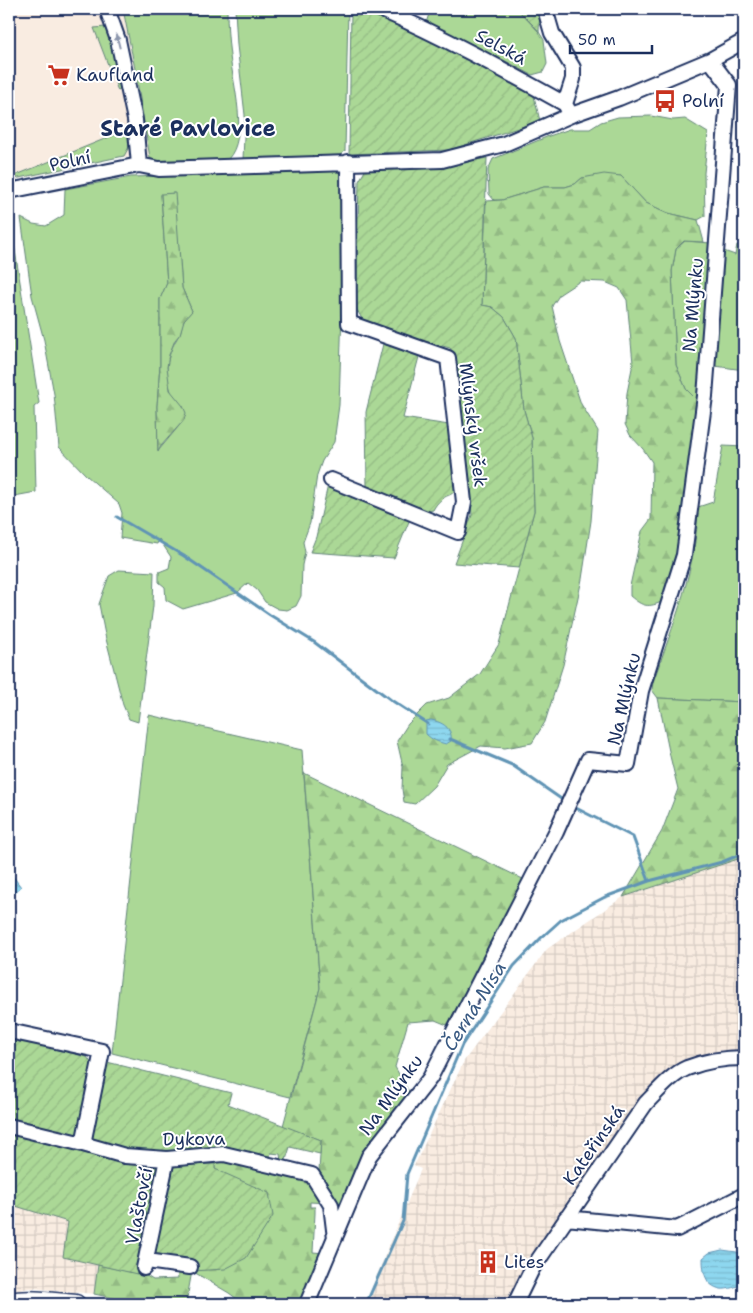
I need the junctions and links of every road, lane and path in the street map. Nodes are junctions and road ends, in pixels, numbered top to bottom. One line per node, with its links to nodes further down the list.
1 (107, 9): 8 (street, one-way to 1)
2 (380, 9): 6 (street, Selská)
3 (545, 9): 6 (street)
4 (744, 41): 5 (street, Polní)
5 (710, 60): 6 (street, Polní); 18 (street, Na Mlýnku)
6 (568, 109): 7 (street, Polní)
7 (348, 162): 8 (street, Polní); 10 (street, Mlýnský vršek)
8 (140, 166): 9 (street, Polní)
9 (9, 191)
10 (331, 480)
11 (9, 1031): 14 (street)
12 (744, 1058): 17 (street, Kateřinská)
13 (9, 1126): 14 (street, Dykova)
14 (83, 1144): 15 (street, Dykova)
15 (167, 1159): 18 (street, Dykova); 19 (street, Vlaštovčí)
16 (744, 1195): 17 (street)
17 (566, 1218): 23 (street, Kateřinská)
18 (336, 1239): 22 (street, Na Mlýnku)
19 (190, 1267)
20 (9, 1302): 21 (main road)
21 (76, 1304)
22 (308, 1304)
23 (515, 1304)

